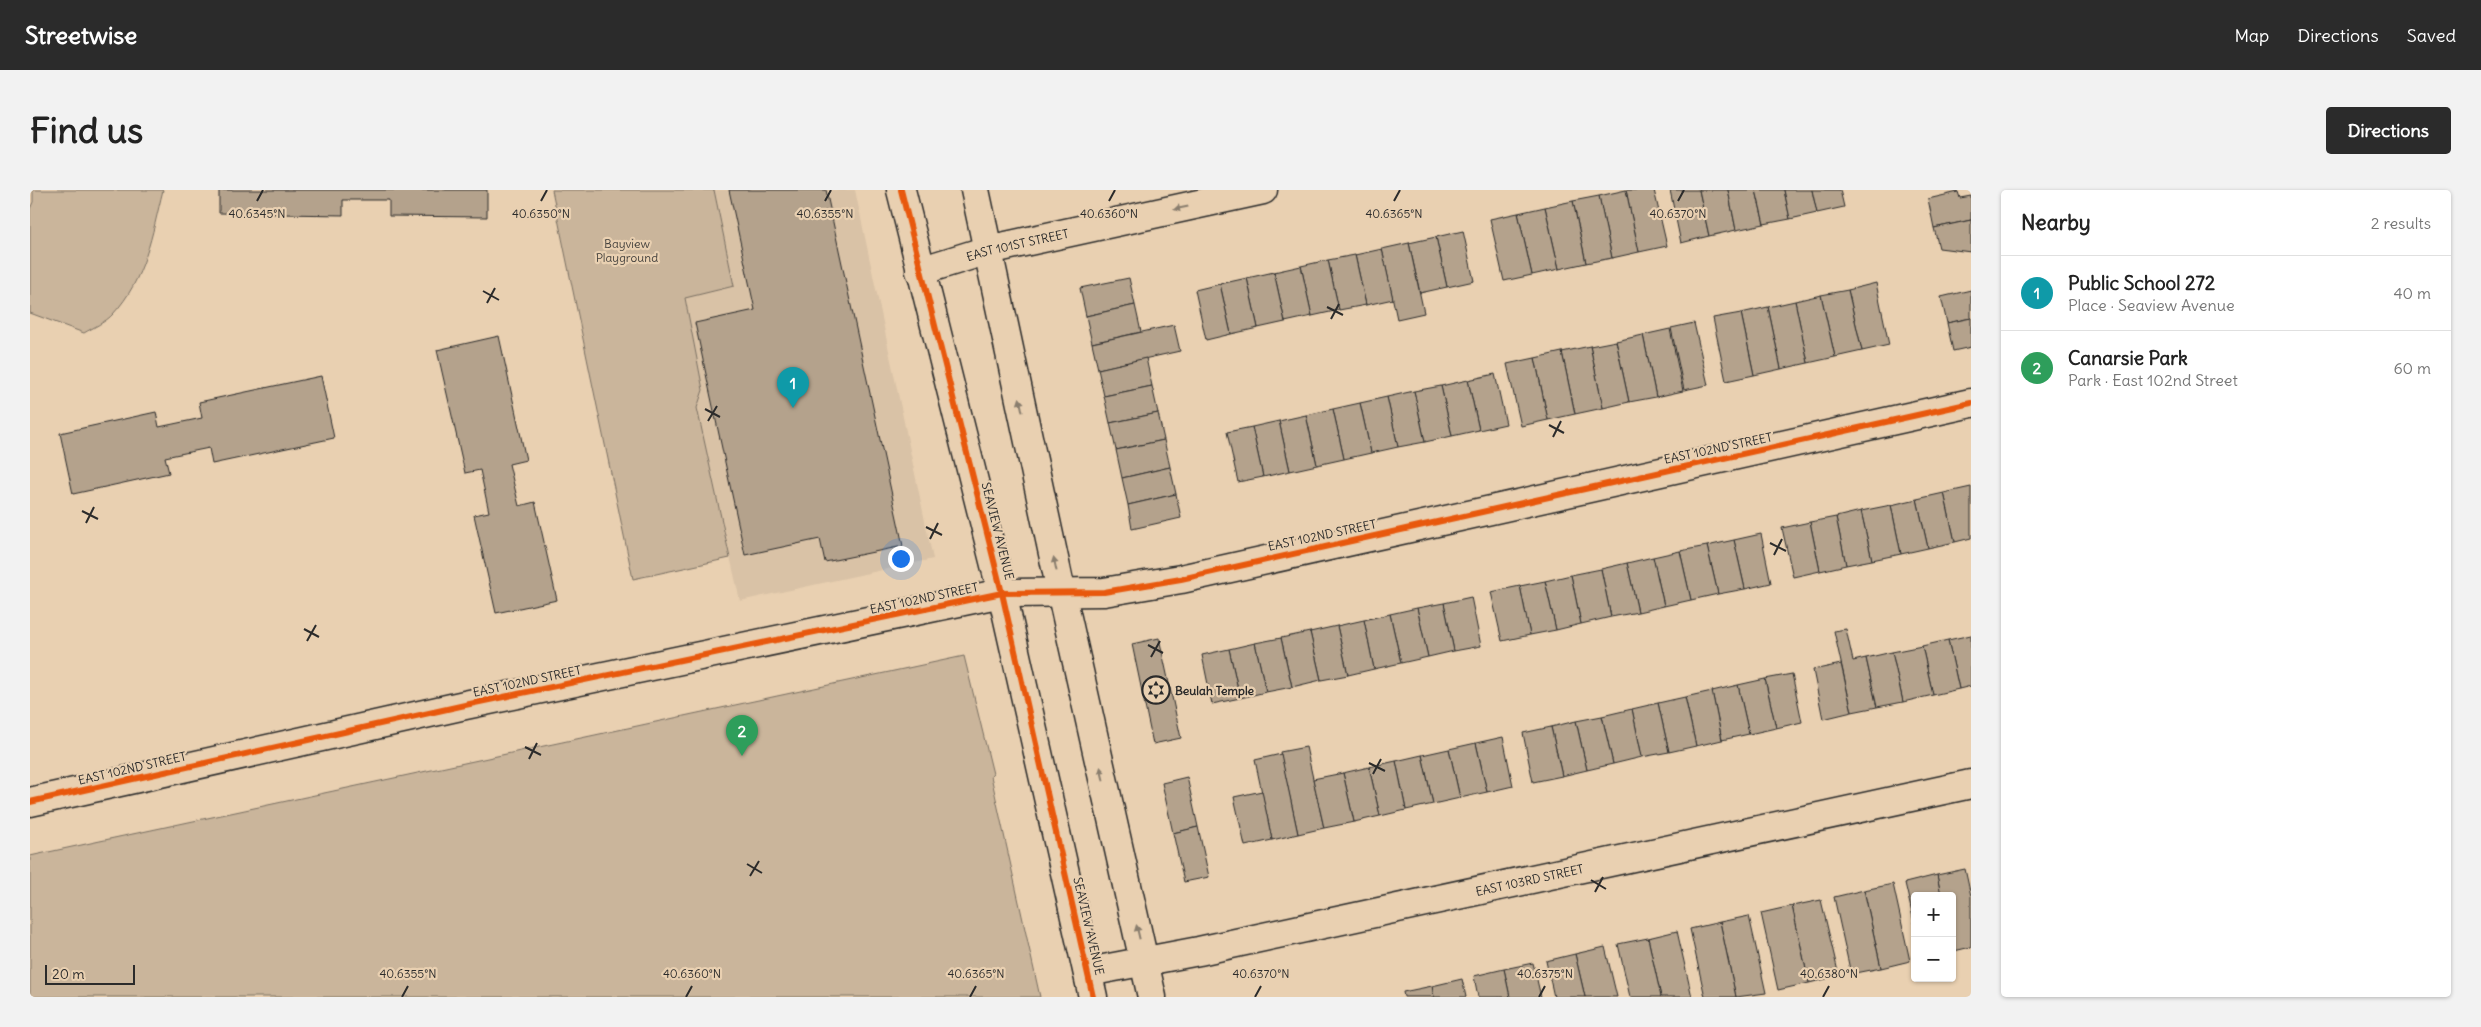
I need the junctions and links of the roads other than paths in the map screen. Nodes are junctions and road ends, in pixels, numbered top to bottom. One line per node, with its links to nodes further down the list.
1 (901, 190): 5 (street, SEAVIEW AVENUE)
2 (975, 190): 4 (street)
3 (1263, 190): 4 (street, EAST 101ST STREET, one-way to 4)
4 (988, 250): 5 (street, EAST 101ST STREET); 7 (street, one-way to 4)
5 (920, 270): 8 (street, SEAVIEW AVENUE)
6 (1971, 404): 7 (street, EAST 102ND STREET)
7 (1060, 591): 8 (street, EAST 102ND STREET); 11 (street, one-way to 7)
8 (1002, 593): 10 (street, EAST 102ND STREET); 12 (street, SEAVIEW AVENUE)
9 (1971, 784): 11 (street, EAST 103RD STREET)
10 (30, 802)
11 (1144, 962): 12 (street, EAST 103RD STREET); 13 (street)
12 (1090, 985)
13 (1152, 997)

